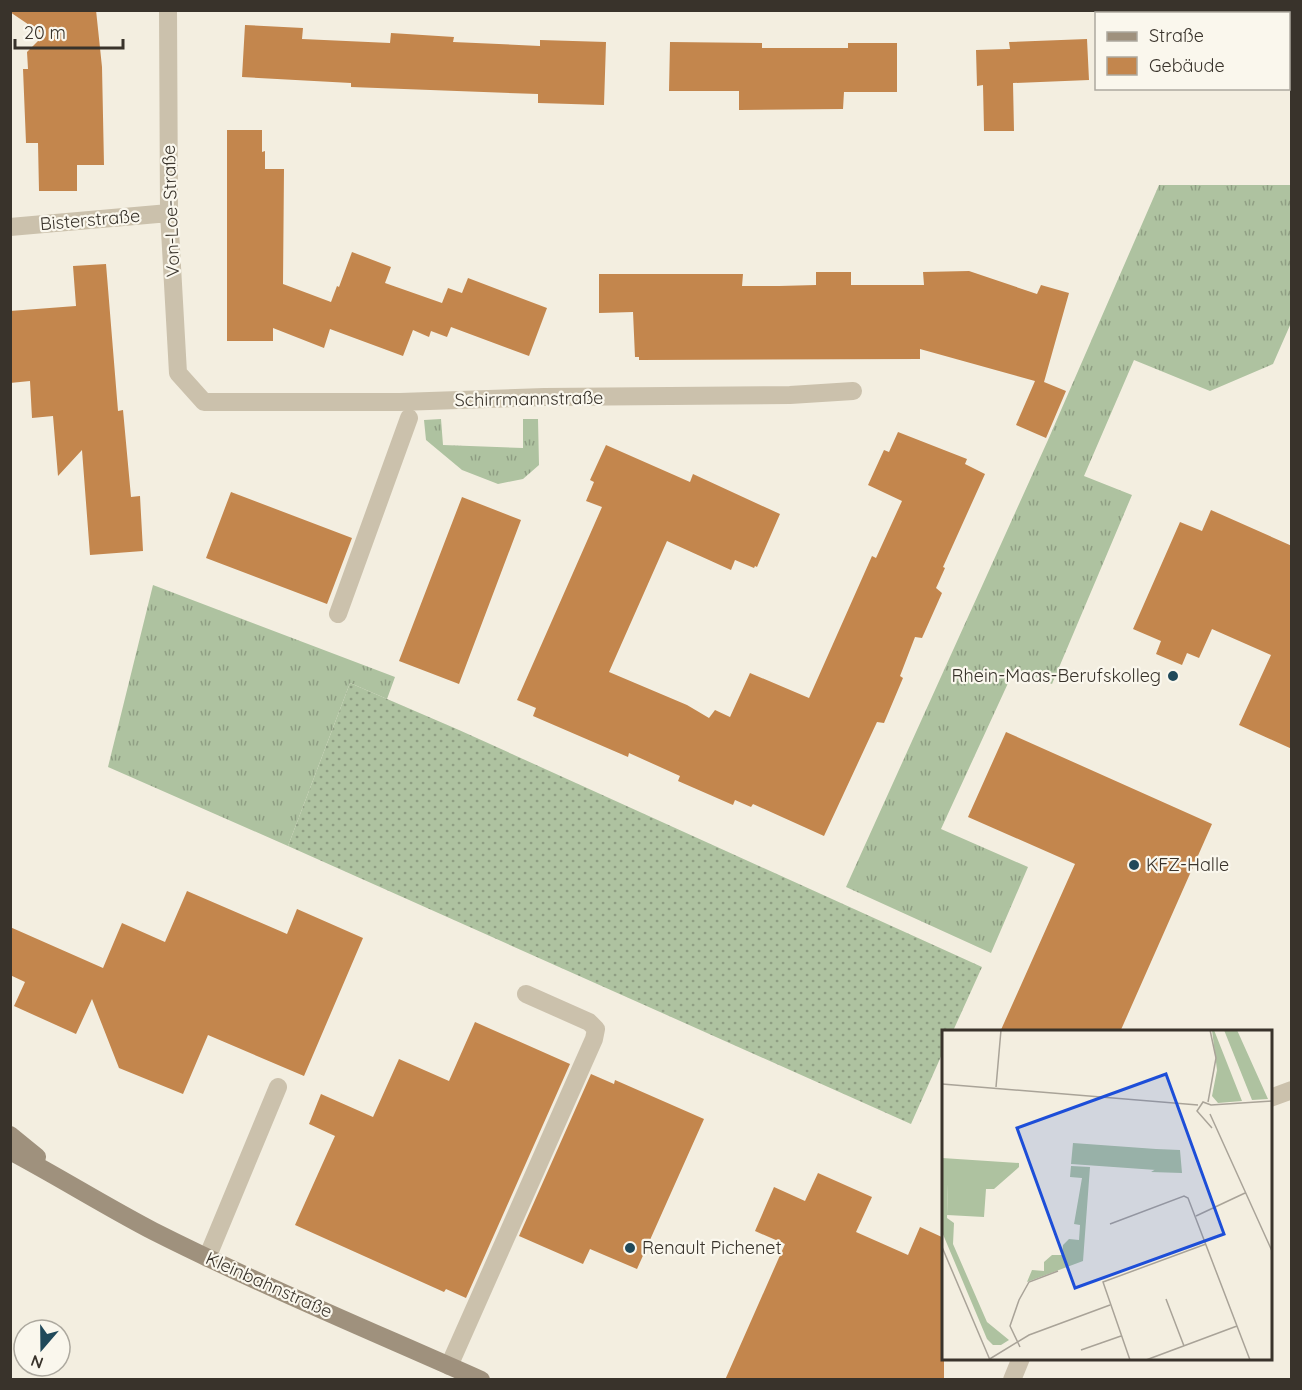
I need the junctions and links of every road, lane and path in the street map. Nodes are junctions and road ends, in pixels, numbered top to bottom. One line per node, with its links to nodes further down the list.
1 (168, 10): 2 (street, Von-Loe-Straße)
2 (169, 213): 3 (street, Bisterstraße); 5 (street, Von-Loe-Straße)
3 (10, 227)
4 (853, 391): 5 (street, Schirrmannstraße)
5 (204, 402)
6 (409, 418): 7 (street)
7 (338, 614)
8 (526, 994): 17 (street)
9 (278, 1087): 15 (street)
10 (1292, 1090): 11 (street)
11 (1272, 1097)
12 (10, 1135): 14 (street, Kleinbahnstraße)
13 (10, 1151): 14 (street, Kleinbahnstraße)
14 (63, 1179): 15 (street, Kleinbahnstraße)
15 (207, 1257): 17 (street, Kleinbahnstraße)
16 (1021, 1360): 19 (street)
17 (449, 1366): 18 (street, Kleinbahnstraße)
18 (481, 1380)
19 (1012, 1380)

